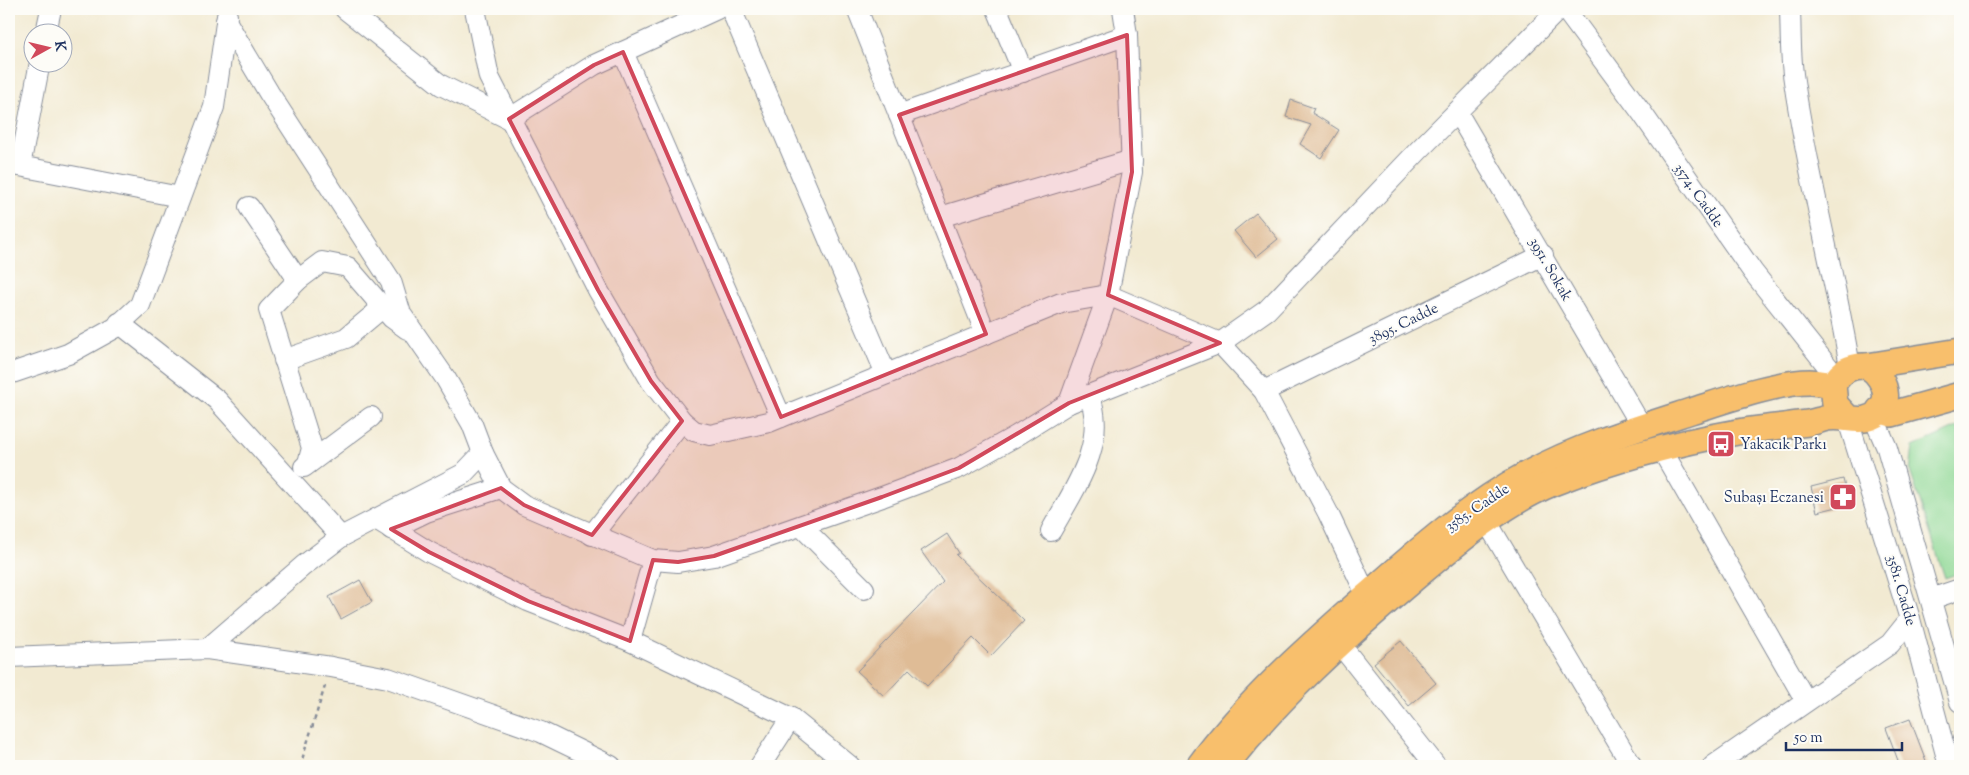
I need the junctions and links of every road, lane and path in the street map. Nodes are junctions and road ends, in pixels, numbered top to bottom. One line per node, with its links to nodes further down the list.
1 (51, 9): 13 (street)
2 (345, 9): 20 (street)
3 (475, 9): 20 (street)
4 (717, 9): 15 (street)
5 (731, 9): 37 (street)
6 (857, 9): 19 (street)
7 (997, 9): 17 (street)
8 (1123, 9): 14 (street)
9 (1559, 9): 18 (street)
10 (1566, 9): 38 (street, 3574. Cadde)
11 (1790, 9): 38 (street)
12 (227, 15): 23 (street); 32 (street)
13 (48, 22)
14 (1127, 35): 17 (street); 21 (street)
15 (624, 52): 20 (street); 45 (street)
16 (38, 72): 22 (street)
17 (1023, 72): 19 (street)
18 (1457, 112): 26 (street, 3951. Sokak); 33 (street)
19 (899, 115): 25 (street)
20 (509, 119): 47 (street)
21 (1132, 160): 25 (street); 28 (street)
22 (15, 165): 23 (street)
23 (180, 197): 30 (street)
24 (249, 207): 27 (street)
25 (940, 217): 31 (street)
26 (1543, 255): 39 (street, 3895. Cadde); 48 (street, 3951. Sokak)
27 (298, 280): 29 (street); 35 (street)
28 (1108, 295): 31 (street); 33 (street); 42 (street)
29 (383, 307): 32 (street); 35 (street)
30 (120, 323): 36 (street); 52 (street)
31 (986, 334): 37 (street)
32 (418, 338): 50 (street)
33 (1220, 343): 39 (street); 40 (street)
34 (1960, 351): 38 (main road, 3585. Cadde)
35 (284, 360): 51 (street)
36 (9, 374)
37 (886, 374): 45 (street)
38 (1847, 374): 43 (main road); 46 (main road); 48 (main road, 3585. Cadde)
39 (1264, 391): 63 (street)
40 (1089, 395): 42 (street); 57 (street)
41 (1960, 395): 43 (main road, 3585. Cadde)
42 (1068, 403): 56 (street)
43 (1876, 413): 46 (main road, 3585. Cadde); 64 (street, 3581. Cadde)
44 (371, 417): 51 (street)
45 (781, 417): 47 (street)
46 (1847, 417): 49 (main road, 3585. Cadde); 65 (street, 3581. Cadde)
47 (682, 421): 58 (street)
48 (1642, 427): 63 (main road, 3585. Cadde)
49 (1662, 450): 54 (main road, 3585. Cadde); 71 (street)
50 (483, 453): 53 (street); 55 (street)
51 (308, 463): 52 (street)
52 (288, 479): 59 (street)
53 (501, 488): 55 (street); 58 (street)
54 (1487, 522): 67 (main road, 3585. Cadde); 81 (street)
55 (383, 524): 59 (street); 66 (street)
56 (801, 526): 60 (street); 61 (street)
57 (1052, 531)
58 (592, 535): 60 (street)
59 (341, 537): 68 (street)
60 (652, 560): 66 (street)
61 (864, 589)
62 (1960, 589): 64 (street)
63 (1367, 596): 78 (main road, 3585. Cadde)
64 (1931, 599): 72 (street, 3581. Cadde)
65 (1910, 619): 71 (street); 83 (street, 3581. Cadde)
66 (630, 641): 73 (street)
67 (1339, 643): 79 (main road, 3585. Cadde); 80 (street)
68 (206, 649): 69 (street); 70 (street)
69 (9, 657)
70 (331, 667): 74 (path); 75 (street)
71 (1806, 701): 82 (street)
72 (1960, 702)
73 (791, 718): 76 (street); 77 (street)
74 (300, 766)
75 (611, 766)
76 (760, 766)
77 (850, 766)
78 (1199, 766)
79 (1225, 766)
80 (1436, 766)
81 (1632, 766)
82 (1713, 766)
83 (1949, 766)

